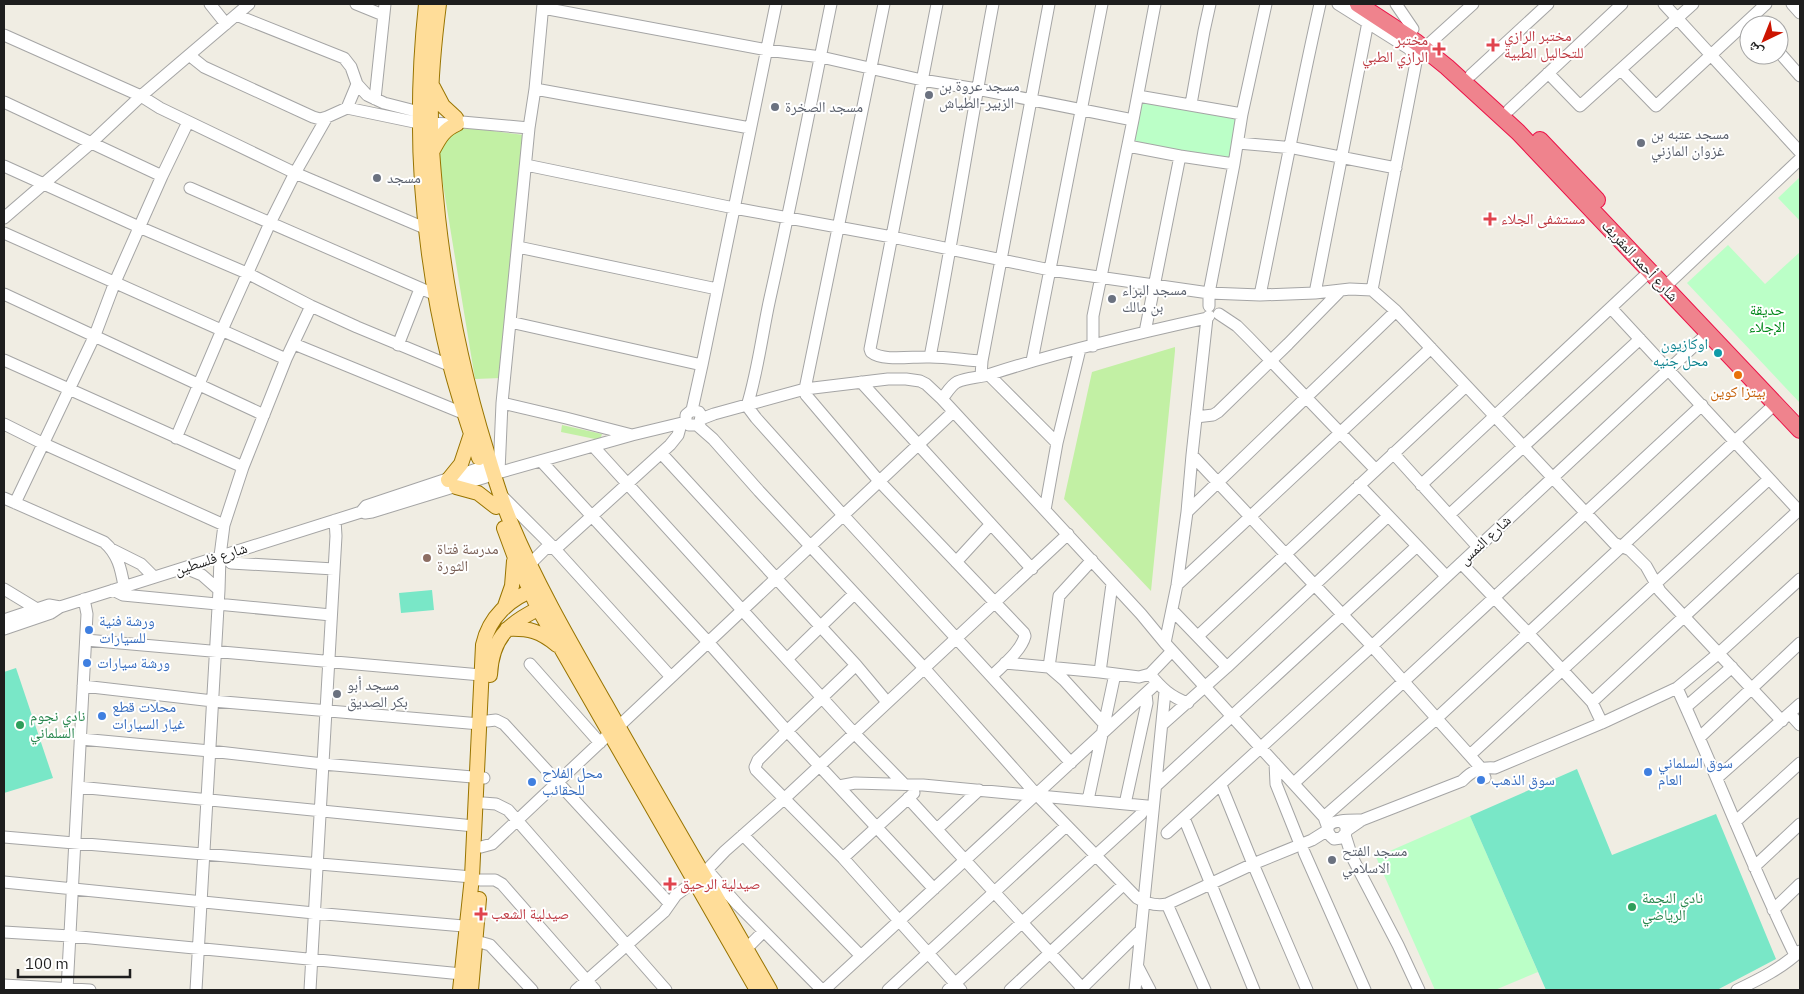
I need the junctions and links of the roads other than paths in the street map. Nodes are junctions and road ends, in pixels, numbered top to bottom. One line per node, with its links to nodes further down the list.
1 (210, 4): 35 (street)
2 (249, 4): 31 (street)
3 (356, 4): 29 (street)
4 (426, 4): 68 (main road)
5 (439, 4): 51 (main road)
6 (776, 4): 40 (street)
7 (831, 4): 43 (street)
8 (884, 4): 45 (street)
9 (937, 4): 50 (street)
10 (993, 4): 53 (street)
11 (1049, 4): 58 (street)
12 (1102, 4): 63 (street)
13 (1155, 4): 56 (street)
14 (1210, 4): 61 (street)
15 (1266, 4): 65 (street)
16 (1320, 4): 77 (street)
17 (1338, 4): 34 (street)
18 (1358, 4): 91 (highway, شارع أحمد المقريف)
19 (1373, 4): 36 (highway, شارع أحمد المقريف)
20 (1396, 4): 36 (street)
21 (1473, 4): 39 (street)
22 (1548, 4): 48 (street)
23 (1622, 4): 47 (street)
24 (1664, 4): 33 (street)
25 (1693, 4): 33 (street)
26 (1766, 4): 32 (street)
27 (1792, 4): 30 (street)
28 (543, 6): 40 (street); 54 (street)
29 (384, 10): 57 (street)
30 (1800, 13)
31 (236, 15): 35 (street); 52 (street)
32 (1757, 15)
33 (1679, 18): 42 (street); 46 (street)
34 (1368, 22): 81 (street); 86 (street)
35 (226, 24): 41 (street)
36 (1413, 29): 39 (highway, شارع أحمد المقريف)
37 (1739, 32): 42 (street)
38 (4, 35): 55 (street)
39 (1431, 42): 48 (highway, شارع أحمد المقريف)
40 (767, 50): 43 (street); 73 (street)
41 (189, 54): 55 (street); 66 (street)
42 (1712, 54): 46 (street); 78 (street)
43 (821, 57): 45 (street); 94 (street)
44 (1789, 63): 49 (street)
45 (871, 68): 50 (street); 97 (street)
46 (1621, 70): 47 (street)
47 (1548, 72): 64 (street)
48 (1471, 74): 64 (highway, شارع أحمد المقريف)
49 (1800, 76)
50 (922, 80): 53 (street); 100 (street)
51 (431, 83): 68 (main road); 70 (main road)
52 (357, 84): 57 (street); 62 (street)
53 (977, 89): 58 (street); 102 (street)
54 (535, 90): 72 (street); 73 (street)
55 (142, 96): 71 (street); 74 (street)
56 (1138, 96): 61 (street); 69 (street)
57 (375, 99): 60 (street)
58 (1031, 100): 63 (street); 103 (street)
59 (4, 102): 74 (street)
60 (392, 104): 67 (street); 68 (street)
61 (1191, 104): 65 (street)
62 (347, 108): 66 (street); 67 (street)
63 (1082, 110): 69 (street); 104 (street)
64 (1509, 110): 91 (highway, شارع أحمد المقريف)
65 (1242, 114): 75 (street)
66 (327, 117): 87 (street)
67 (388, 117): 68 (street)
68 (425, 118): 70 (street); 79 (main road); 98 (main road)
69 (1133, 120): 76 (street)
70 (458, 121): 72 (street); 79 (main road)
71 (188, 122): 87 (street); 88 (street)
72 (529, 128): 84 (street)
73 (750, 128): 92 (street)
74 (91, 143): 88 (street); 89 (street)
75 (1238, 143): 77 (street); 83 (street)
76 (1128, 146): 80 (street); 107 (street)
77 (1291, 148): 81 (street); 119 (street)
78 (1800, 152)
79 (432, 153): 183 (main road)
80 (1180, 156): 83 (street); 110 (street)
81 (1342, 157): 86 (street); 116 (street)
82 (1800, 159): 109 (street)
83 (1234, 164): 115 (street)
84 (526, 165): 92 (street); 101 (street)
85 (4, 166): 89 (street)
86 (1396, 168): 114 (street)
87 (295, 172): 95 (street); 98 (street)
88 (162, 176): 96 (street)
89 (42, 183): 93 (street); 96 (street)
90 (190, 188): 95 (street)
91 (1591, 201): 105 (highway, شارع أحمد المقريف); 109 (highway, شارع أحمد المقريف)
92 (734, 208): 94 (street); 112 (street)
93 (4, 218)
94 (788, 218): 97 (street); 157 (street)
95 (270, 223): 106 (street); 111 (street)
96 (139, 227): 106 (street); 108 (street)
97 (839, 227): 100 (street); 150 (street)
98 (427, 229): 118 (main road)
99 (4, 233): 108 (street)
100 (892, 237): 102 (street); 136 (street)
101 (518, 248): 112 (street); 124 (street)
102 (950, 250): 103 (street); 135 (street)
103 (1001, 261): 104 (street); 139 (street)
104 (1050, 270): 107 (street); 140 (street)
105 (1650, 271): 121 (street); 127 (highway, شارع أحمد المقريف)
106 (249, 274): 120 (street); 125 (street)
107 (1102, 276): 110 (street); 132 (street)
108 (115, 282): 125 (street); 128 (street)
109 (1670, 282): 163 (highway, شارع أحمد المقريف)
110 (1155, 285): 115 (street); 126 (street)
111 (420, 289): 118 (street); 131 (street)
112 (717, 289): 142 (street)
113 (1341, 290): 114 (street); 116 (street); 141 (street)
114 (1372, 290): 122 (street)
115 (1209, 293): 119 (street); 123 (street)
116 (1315, 293): 119 (street)
117 (4, 294): 128 (street)
118 (436, 295): 143 (main road)
119 (1260, 296)
120 (312, 306): 130 (street); 131 (street)
121 (1611, 308): 129 (street); 162 (street)
122 (1396, 311): 133 (street); 152 (street)
123 (1211, 314): 126 (street); 141 (street); 161 (street)
124 (510, 322): 142 (street); 155 (street)
125 (222, 330): 137 (street); 148 (street)
126 (1145, 332): 132 (street)
127 (1708, 333): 144 (street, شارع النمس); 154 (highway, شارع أحمد المقريف)
128 (95, 335): 148 (street); 151 (street)
129 (1640, 339): 144 (street); 176 (street)
130 (294, 344): 137 (street); 159 (street)
131 (398, 344): 143 (street)
132 (1093, 346): 134 (street)
133 (1431, 348): 149 (street); 167 (street)
134 (1080, 349): 140 (street); 173 (street)
135 (930, 357): 136 (street); 139 (street)
136 (892, 358): 146 (street)
137 (286, 359): 160 (street)
138 (4, 360): 151 (street)
139 (982, 361): 145 (street)
140 (1032, 361): 145 (street)
141 (1271, 361): 152 (street); 161 (street)
142 (702, 365): 164 (street)
143 (450, 366): 159 (main road)
144 (1669, 370): 156 (street); 184 (street, شارع النمس)
145 (985, 375): 153 (street); 173 (street)
146 (888, 379): 147 (street, شارع فلسطين); 153 (street, شارع فلسطين)
147 (861, 382): 150 (street, شارع فلسطين); 174 (street)
148 (200, 386): 160 (street); 170 (street)
149 (1466, 386): 162 (street); 178 (street)
150 (805, 389): 157 (street, شارع فلسطين); 186 (street)
151 (68, 390): 170 (street); 172 (street)
152 (1306, 398): 167 (street); 189 (street)
153 (942, 399): 158 (street, شارع فلسطين)
154 (1776, 403): 166 (highway, شارع أحمد المقريف); 171 (street)
155 (502, 404): 169 (street); 183 (street)
156 (1702, 405): 171 (street); 198 (street)
157 (747, 406): 164 (street, شارع فلسطين); 199 (street)
158 (953, 412): 174 (street); 195 (street, شارع فلسطين)
159 (464, 414): 168 (main road)
160 (264, 415): 181 (street)
161 (1196, 417): 179 (street)
162 (1496, 417): 176 (street); 191 (street)
163 (1800, 421)
164 (691, 423): 169 (street, شارع فلسطين); 177 (street); 208 (street)
165 (4, 424): 172 (street)
166 (1800, 430)
167 (1341, 432): 182 (street); 203 (street)
168 (471, 433): 183 (main road); 187 (main road)
169 (632, 435): 175 (street, شارع فلسطين)
170 (176, 438): 181 (street)
171 (1735, 441): 185 (street); 212 (street)
172 (42, 443): 194 (street); 205 (street)
173 (1057, 444): 195 (street)
174 (918, 445): 186 (street); 206 (street)
175 (593, 446): 180 (street, شارع فلسطين); 188 (street)
176 (1524, 446): 184 (street); 200 (street)
177 (661, 453): 188 (street); 227 (street)
178 (1393, 453): 182 (street); 191 (street)
179 (1192, 455): 189 (street); 197 (street)
180 (541, 461): 183 (street, شارع فلسطين); 202 (street)
181 (242, 467): 205 (street)
182 (1376, 470): 190 (street)
183 (490, 473): 187 (street, شارع فلسطين); 193 (main road)
184 (1552, 476): 198 (street); 211 (street, شارع النمس)
185 (1769, 479): 196 (street); 230 (street)
186 (879, 481): 199 (street); 219 (street)
187 (452, 484): 193 (main road); 204 (street, شارع فلسطين)
188 (627, 484): 202 (street); 247 (street)
189 (1218, 484): 197 (street); 203 (street)
190 (1359, 485): 201 (street); 214 (street)
191 (1421, 485): 200 (street)
192 (4, 498): 194 (street)
193 (498, 501): 210 (street); 215 (main road); 221 (main road)
194 (15, 503): 213 (street)
195 (1045, 510): 207 (street, شارع فلسطين)
196 (1800, 511): 251 (street)
197 (1187, 512): 231 (street)
198 (1586, 512): 212 (street); 239 (street)
199 (843, 515): 208 (street); 258 (street)
200 (1449, 515): 211 (street)
201 (1388, 516): 209 (street); 232 (street)
202 (591, 517): 210 (street); 260 (street)
203 (1250, 518): 214 (street); 231 (street)
204 (335, 520): 216 (street, شارع فلسطين); 223 (street)
205 (224, 525): 216 (street)
206 (990, 525): 219 (street); 224 (street)
207 (1068, 534): 217 (street, شارع فلسطين); 224 (street)
208 (810, 546): 227 (street); 238 (street)
209 (1417, 546): 225 (street); 249 (street)
210 (553, 547): 221 (street); 281 (street)
211 (1478, 547): 220 (street, شارع النمس)
212 (1621, 547): 230 (street); 256 (street)
213 (113, 550): 226 (street); 233 (street)
214 (1285, 554): 232 (street); 257 (street)
215 (514, 555): 235 (main road); 243 (main road)
216 (220, 556): 222 (street, شارع فلسطين); 237 (street)
217 (1092, 560): 229 (street, شارع فلسطين); 272 (street)
218 (231, 562): 223 (street)
219 (956, 562): 241 (street)
220 (1461, 563): 225 (street, شارع النمس); 239 (street)
221 (530, 564): 235 (main road)
222 (185, 568): 226 (street, شارع فلسطين); 237 (street)
223 (334, 569): 250 (street)
224 (1032, 569): 241 (street)
225 (1446, 576): 262 (street, شارع النمس)
226 (154, 577): 233 (street, شارع فلسطين)
227 (776, 578): 247 (street); 253 (street)
228 (1800, 579): 266 (street)
229 (1112, 584): 263 (street, شارع فلسطين); 277 (street)
230 (1656, 584): 251 (street); 276 (street)
231 (1177, 585): 248 (street)
232 (1314, 585): 249 (street); 273 (street)
233 (124, 586): 236 (street, شارع فلسطين)
234 (4, 589): 246 (street)
235 (536, 589): 243 (main road); 244 (main road)
236 (113, 590): 240 (street, شارع فلسطين); 242 (street)
237 (219, 590): 242 (street)
238 (854, 594): 253 (street); 275 (street)
239 (1494, 598): 256 (street); 282 (street)
240 (84, 599): 245 (street, شارع فلسطين); 259 (street)
241 (994, 603): 258 (street); 269 (street)
242 (218, 604): 250 (street); 265 (street)
243 (505, 606): 279 (main road)
244 (544, 606): 255 (main road); 264 (main road); 307 (main road)
245 (60, 607): 246 (street, شارع فلسطين); 254 (street, شارع فلسطين)
246 (37, 609): 252 (street, شارع فلسطين)
247 (742, 610): 260 (street); 267 (street)
248 (1172, 610): 257 (street); 263 (street)
249 (1342, 615): 262 (street); 297 (street)
250 (331, 616): 268 (street)
251 (1685, 616): 266 (street); 292 (street)
252 (4, 620)
253 (821, 628): 267 (street); 271 (street)
254 (4, 629)
255 (507, 630): 264 (main road); 300 (main road)
256 (1528, 633): 276 (street); 298 (street)
257 (1198, 636): 273 (street)
258 (956, 638): 275 (street); 280 (street)
259 (86, 640): 265 (street); 284 (street)
260 (708, 642): 281 (street); 305 (street)
261 (1800, 643): 287 (street)
262 (1372, 646): 282 (street); 310 (street, شارع النمس)
263 (1169, 647): 283 (street); 285 (street, شارع فلسطين)
264 (560, 648): 307 (main road)
265 (216, 652): 268 (street); 290 (street)
266 (1719, 653): 274 (street); 286 (street)
267 (787, 659): 289 (street)
268 (329, 662): 279 (street); 296 (street)
269 (1006, 663): 272 (street); 280 (street)
270 (530, 664): 307 (street)
271 (856, 665): 289 (street); 291 (street)
272 (1049, 667): 277 (street); 304 (street)
273 (1227, 667): 285 (street)
274 (1732, 667): 287 (street); 295 (street)
275 (924, 668): 291 (street); 329 (street)
276 (1562, 670): 292 (street); 317 (street)
277 (1100, 672): 278 (street)
278 (1115, 674): 283 (street); 304 (street)
279 (481, 675): 300 (main road)
280 (992, 676): 312 (street)
281 (671, 677): 307 (street)
282 (1404, 681): 298 (street); 321 (street)
283 (1157, 683): 288 (street); 293 (street); 302 (street)
284 (84, 686): 290 (street); 309 (street)
285 (1206, 686): 293 (street); 297 (street, شارع فلسطين)
286 (1678, 688): 295 (street); 301 (street)
287 (1752, 688): 299 (street); 308 (street)
288 (1146, 694): 304 (street); 335 (street)
289 (823, 698): 305 (street); 306 (street)
290 (213, 701): 296 (street); 311 (street)
291 (887, 702): 306 (street)
292 (1592, 702): 301 (street)
293 (1188, 703): 302 (street)
294 (1800, 704): 299 (street)
295 (1686, 708): 308 (street)
296 (326, 711): 300 (street); 315 (street)
297 (1232, 715): 310 (street, شارع فلسطين); 324 (street)
298 (1437, 718): 317 (street); 345 (street)
299 (1786, 718): 303 (street); 319 (street)
300 (483, 722): 318 (main road); 320 (street)
301 (1602, 723): 317 (street)
302 (1163, 724): 324 (street)
303 (1800, 726)
304 (1105, 728): 312 (street); 333 (street)
305 (787, 731): 316 (street); 330 (street)
306 (854, 732): 316 (street); 322 (street)
307 (609, 734): 320 (street); 360 (main road)
308 (1700, 737): 319 (street)
309 (81, 739): 311 (street); 327 (street)
310 (1262, 747): 313 (street, شارع فلسطين); 323 (street, شارع النمس)
311 (210, 750): 315 (street); 332 (street)
312 (1072, 763): 329 (street)
313 (1275, 763): 321 (street, شارع فلسطين); 352 (street)
314 (1800, 763): 340 (street)
315 (323, 764): 318 (street); 337 (street)
316 (819, 766): 325 (street); 330 (street)
317 (1476, 769): 345 (street)
318 (480, 777): 334 (main road); 342 (main road)
319 (1716, 778): 340 (street)
320 (558, 782): 339 (street); 371 (street)
321 (1294, 783): 345 (street, شارع فلسطين)
322 (904, 784): 325 (street); 326 (street)
323 (1221, 784): 338 (street, شارع النمس); 357 (street)
324 (1157, 785): 336 (street)
325 (839, 786): 344 (street)
326 (923, 786): 328 (street); 331 (street)
327 (78, 787): 332 (street); 350 (street)
328 (980, 790): 329 (street); 346 (street)
329 (1037, 795): 333 (street); 343 (street); 356 (street)
330 (785, 798): 348 (street); 355 (street)
331 (908, 798): 344 (street); 346 (street)
332 (207, 799): 337 (street); 353 (street)
333 (1088, 800): 335 (street)
334 (483, 803): 339 (street); 351 (main road)
335 (1125, 804): 336 (street)
336 (1150, 807): 354 (street); 370 (street)
337 (320, 811): 342 (street); 358 (street)
338 (1184, 818): 347 (street, شارع النمس); 363 (street)
339 (517, 820): 351 (street); 382 (street)
340 (1735, 822): 359 (street)
341 (1800, 824): 359 (street)
342 (474, 826): 361 (main road)
343 (1066, 826): 354 (street); 368 (street)
344 (877, 827): 355 (street); 366 (street)
345 (1334, 828): 352 (street); 417 (street)
346 (937, 829): 356 (street)
347 (1167, 833)
348 (743, 835): 360 (street); 388 (street)
349 (4, 837): 350 (street)
350 (75, 844): 353 (street); 367 (street)
351 (481, 847): 361 (main road)
352 (1302, 848): 357 (street); 416 (street)
353 (204, 854): 358 (street); 369 (street)
354 (1095, 856): 365 (street); 376 (street)
355 (843, 858): 375 (street)
356 (964, 860): 366 (street); 368 (street)
357 (1253, 864): 363 (street); 415 (street)
358 (317, 865): 361 (street); 374 (street)
359 (1754, 867): 373 (street)
360 (702, 875): 371 (street); 380 (street); 384 (main road); 405 (main road)
361 (476, 879): 378 (main road); 392 (street)
362 (4, 882): 367 (street)
363 (1210, 884): 372 (street); 414 (street)
364 (1800, 884): 373 (street)
365 (1123, 885): 370 (street); 385 (street)
366 (934, 888): 375 (street)
367 (73, 889): 369 (street); 381 (street)
368 (994, 892): 376 (street); 387 (street)
369 (201, 901): 374 (street); 383 (street)
370 (1144, 902): 372 (street); 377 (street)
371 (669, 903): 382 (street)
372 (1167, 904): 413 (street)
373 (1773, 910): 386 (street)
374 (314, 913): 378 (street); 389 (street)
375 (898, 920): 387 (street); 388 (street)
376 (1022, 922): 385 (street); 394 (street)
377 (1141, 930): 390 (street); 410 (street)
378 (473, 931): 391 (main road); 400 (main road); 401 (street)
379 (4, 932): 381 (street)
380 (763, 932): 384 (street); 407 (street)
381 (70, 936): 383 (street); 395 (street)
382 (626, 945): 392 (street); 404 (street)
383 (198, 949): 389 (street); 397 (street)
384 (746, 949): 406 (main road)
385 (1050, 953): 409 (street); 410 (street)
386 (1798, 953): 418 (street)
387 (928, 954): 394 (street); 408 (street)
388 (861, 956): 407 (street)
389 (312, 959): 391 (street); 398 (street)
390 (1138, 967): 411 (street); 412 (street)
391 (462, 974): 399 (main road)
392 (586, 981): 402 (street); 403 (street)
393 (4, 985): 395 (street)
394 (955, 988)
395 (67, 989): 396 (street)
396 (90, 990)
397 (196, 990)
398 (310, 990)
399 (460, 990)
400 (471, 990)
401 (532, 990)
402 (576, 990)
403 (595, 990)
404 (666, 990)
405 (757, 990)
406 (770, 990)
407 (823, 990)
408 (888, 990)
409 (1010, 990)
410 (1082, 990)
411 (1135, 990)
412 (1150, 990)
413 (1205, 990)
414 (1254, 990)
415 (1307, 990)
416 (1365, 990)
417 (1419, 990)
418 (1737, 990)

